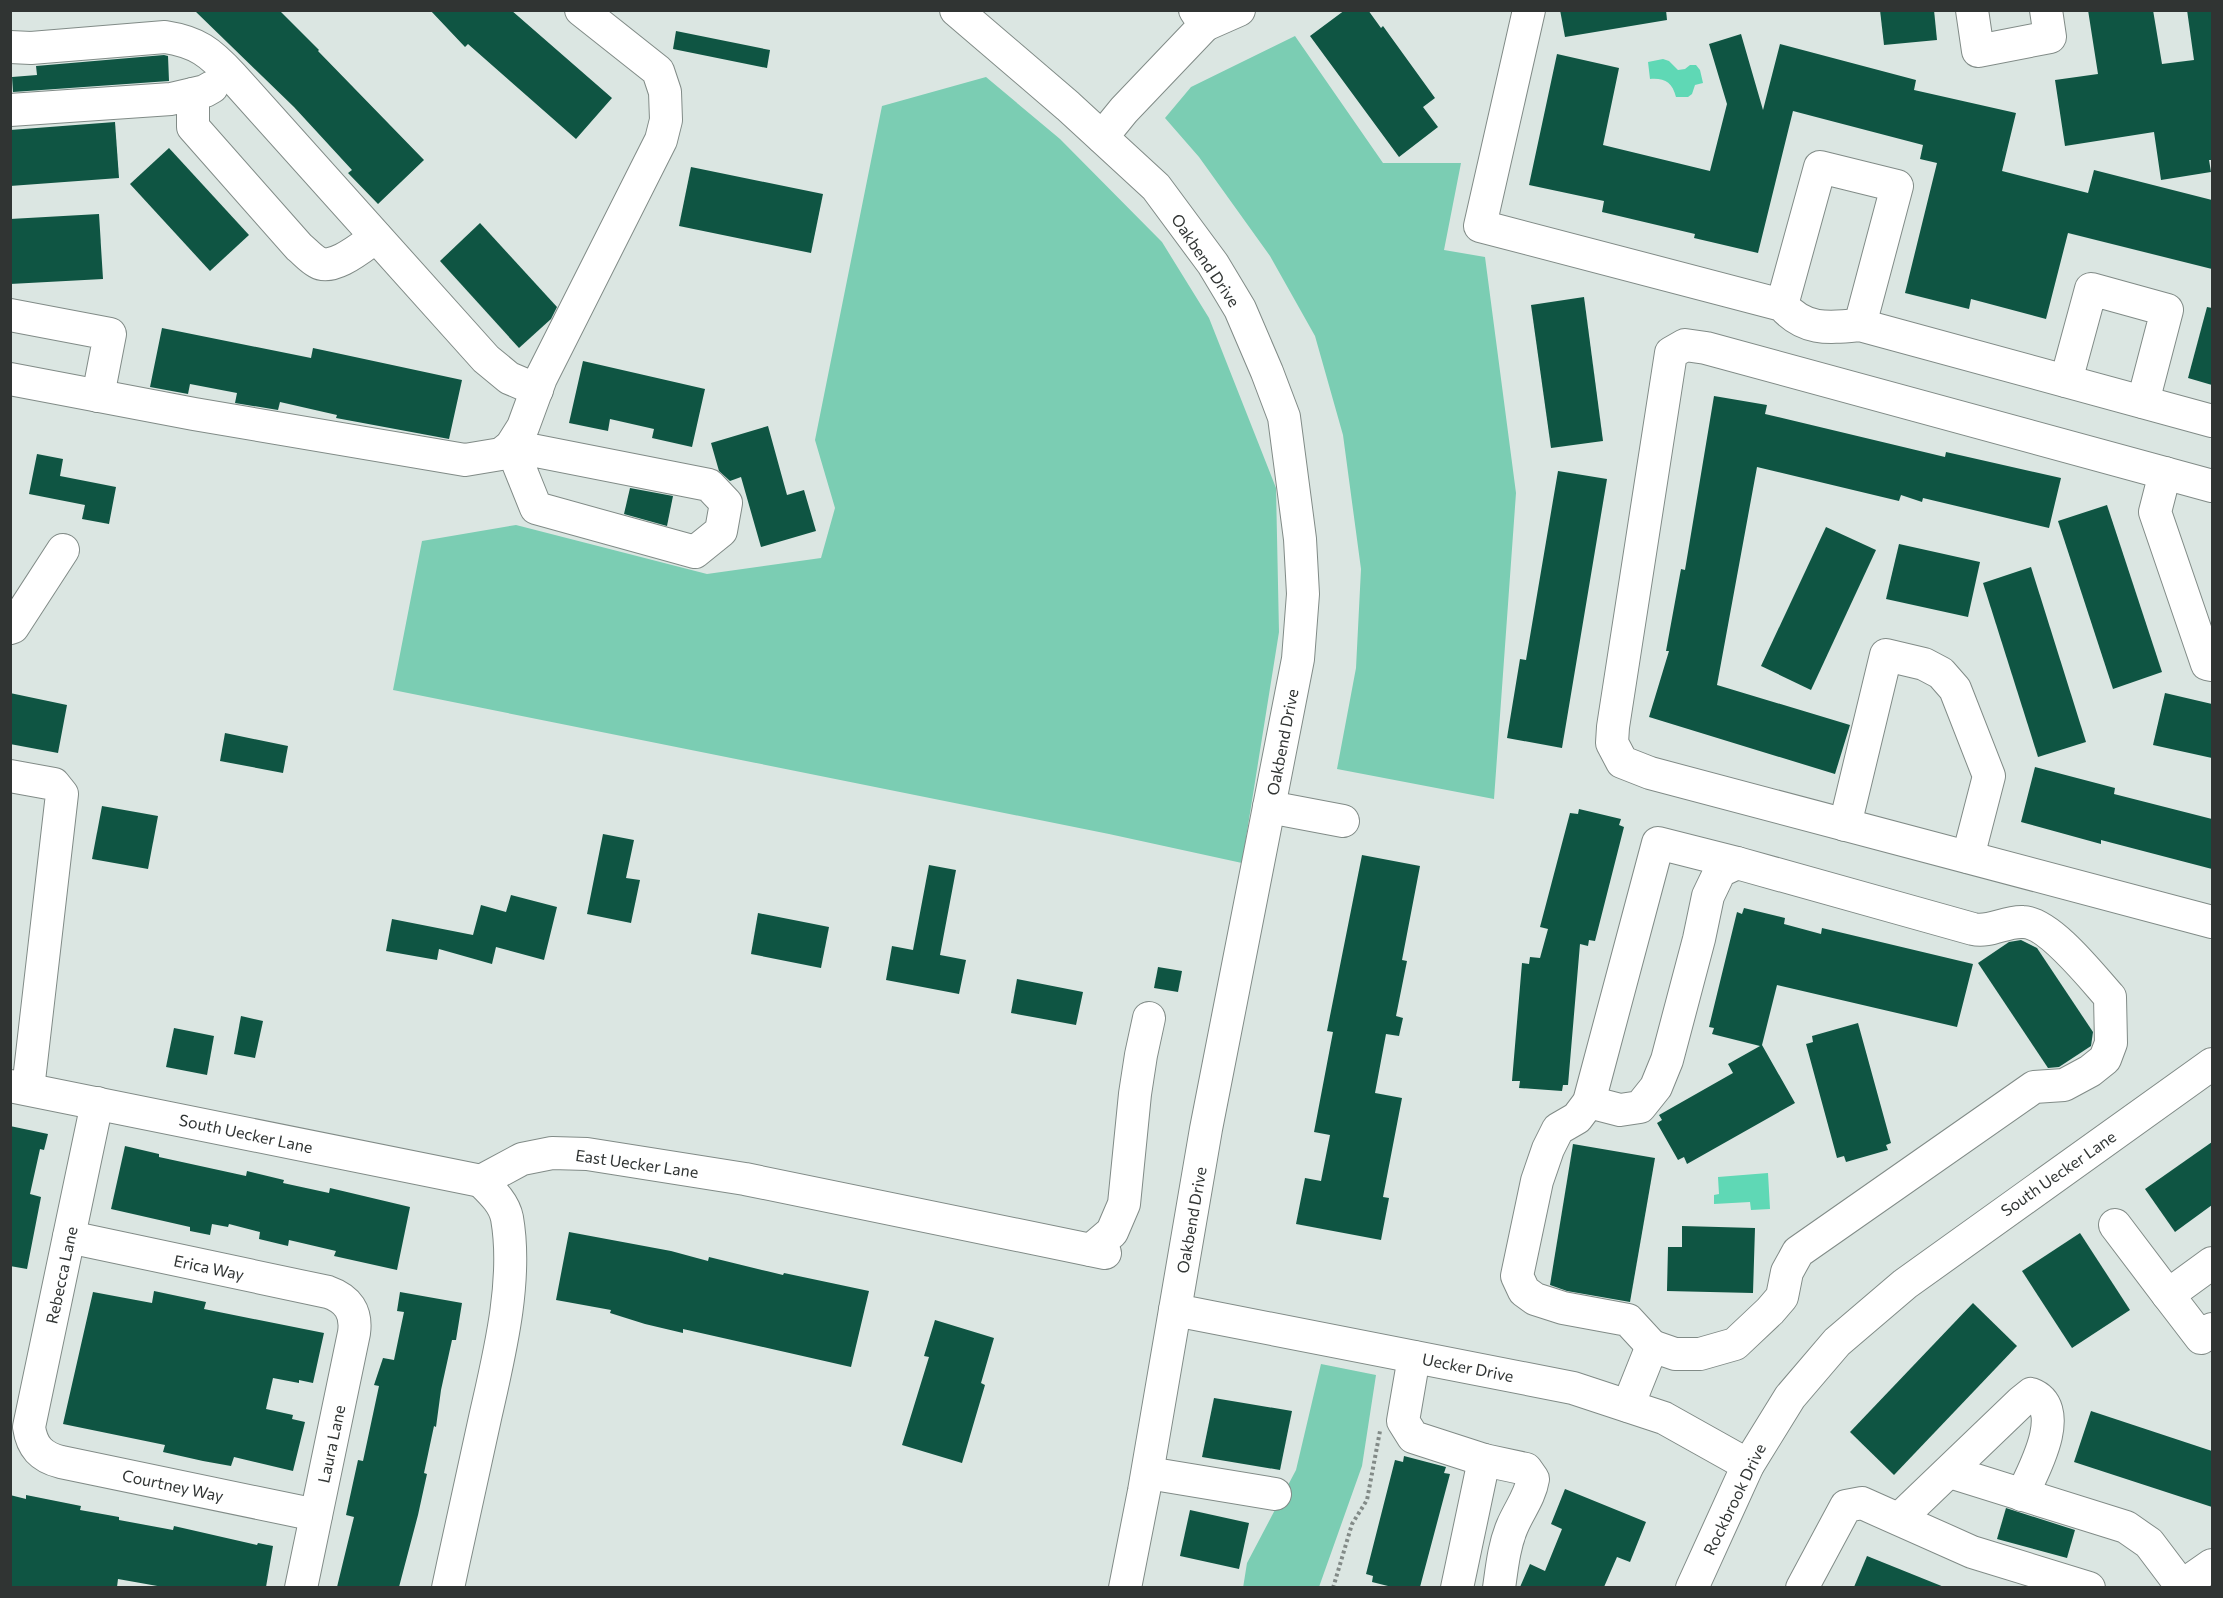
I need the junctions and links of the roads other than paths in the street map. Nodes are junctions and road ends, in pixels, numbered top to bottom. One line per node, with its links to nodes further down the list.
1 (581, 10): 19 (street)
2 (956, 10): 12 (street, Oakbend Drive)
3 (1239, 10): 7 (street)
4 (1529, 10): 14 (street)
5 (1972, 10): 6 (street)
6 (2046, 10)
7 (1200, 18): 12 (street)
8 (10, 47): 9 (street)
9 (232, 76): 10 (street); 13 (street)
10 (193, 94): 11 (street); 13 (street)
11 (10, 110)
12 (1102, 137): 30 (street, Oakbend Drive)
13 (376, 237): 19 (street)
14 (1782, 305): 16 (street); 16 (street)
15 (10, 315): 20 (street)
16 (1860, 325): 18 (street)
17 (10, 379): 20 (street)
18 (2066, 381): 21 (street); 21 (street)
19 (537, 390): 23 (street)
20 (98, 396): 23 (street)
21 (2143, 402): 22 (street)
22 (2212, 421)
23 (510, 446): 23 (street)
24 (2165, 473): 25 (street); 28 (street); 32 (street)
25 (2212, 486)
26 (63, 550): 27 (street)
27 (10, 628)
28 (2212, 665)
29 (10, 776): 38 (street)
30 (1269, 807): 31 (street); 48 (street, Oakbend Drive)
31 (1344, 821)
32 (1845, 825): 33 (street); 33 (street)
33 (1968, 857): 35 (street)
34 (1737, 863): 39 (street); 39 (street); 50 (street)
35 (2212, 922)
36 (1149, 1018): 41 (street, East Uecker Lane)
37 (2212, 1064): 45 (street, South Uecker Lane)
38 (19, 1087): 40 (street, South Uecker Lane)
39 (1589, 1102): 50 (street)
40 (97, 1103): 41 (street, South Uecker Lane); 43 (street, Rebecca Lane)
41 (481, 1182): 64 (street)
42 (2115, 1226): 46 (street)
43 (69, 1237): 47 (street, Erica Way); 53 (street, Rebecca Lane)
44 (2212, 1263): 46 (street)
45 (1905, 1284): 55 (street, Rockbrook Drive)
46 (2168, 1295): 49 (street)
47 (347, 1302): 60 (street, Laura Lane)
48 (1175, 1310): 51 (street, Uecker Drive); 57 (street, Oakbend Drive)
49 (2212, 1329)
50 (1652, 1346): 52 (street)
51 (1414, 1357): 52 (street, Uecker Drive); 54 (street)
52 (1628, 1406): 55 (street, Uecker Drive)
53 (35, 1447): 60 (street, Courtney Way)
54 (1484, 1460): 66 (street); 67 (street)
55 (1748, 1465): 68 (street, Rockbrook Drive)
56 (1950, 1472): 59 (street); 59 (street); 61 (street)
57 (1148, 1473): 58 (street); 65 (street, Oakbend Drive)
58 (1275, 1494)
59 (2022, 1495): 71 (street)
60 (316, 1515): 63 (street, Laura Lane)
61 (1899, 1520): 69 (street); 70 (street)
62 (2212, 1565): 71 (street)
63 (301, 1587)
64 (448, 1587)
65 (1125, 1587)
66 (1457, 1587)
67 (1499, 1587)
68 (1692, 1587)
69 (1802, 1587)
70 (2089, 1587)
71 (2181, 1587)

